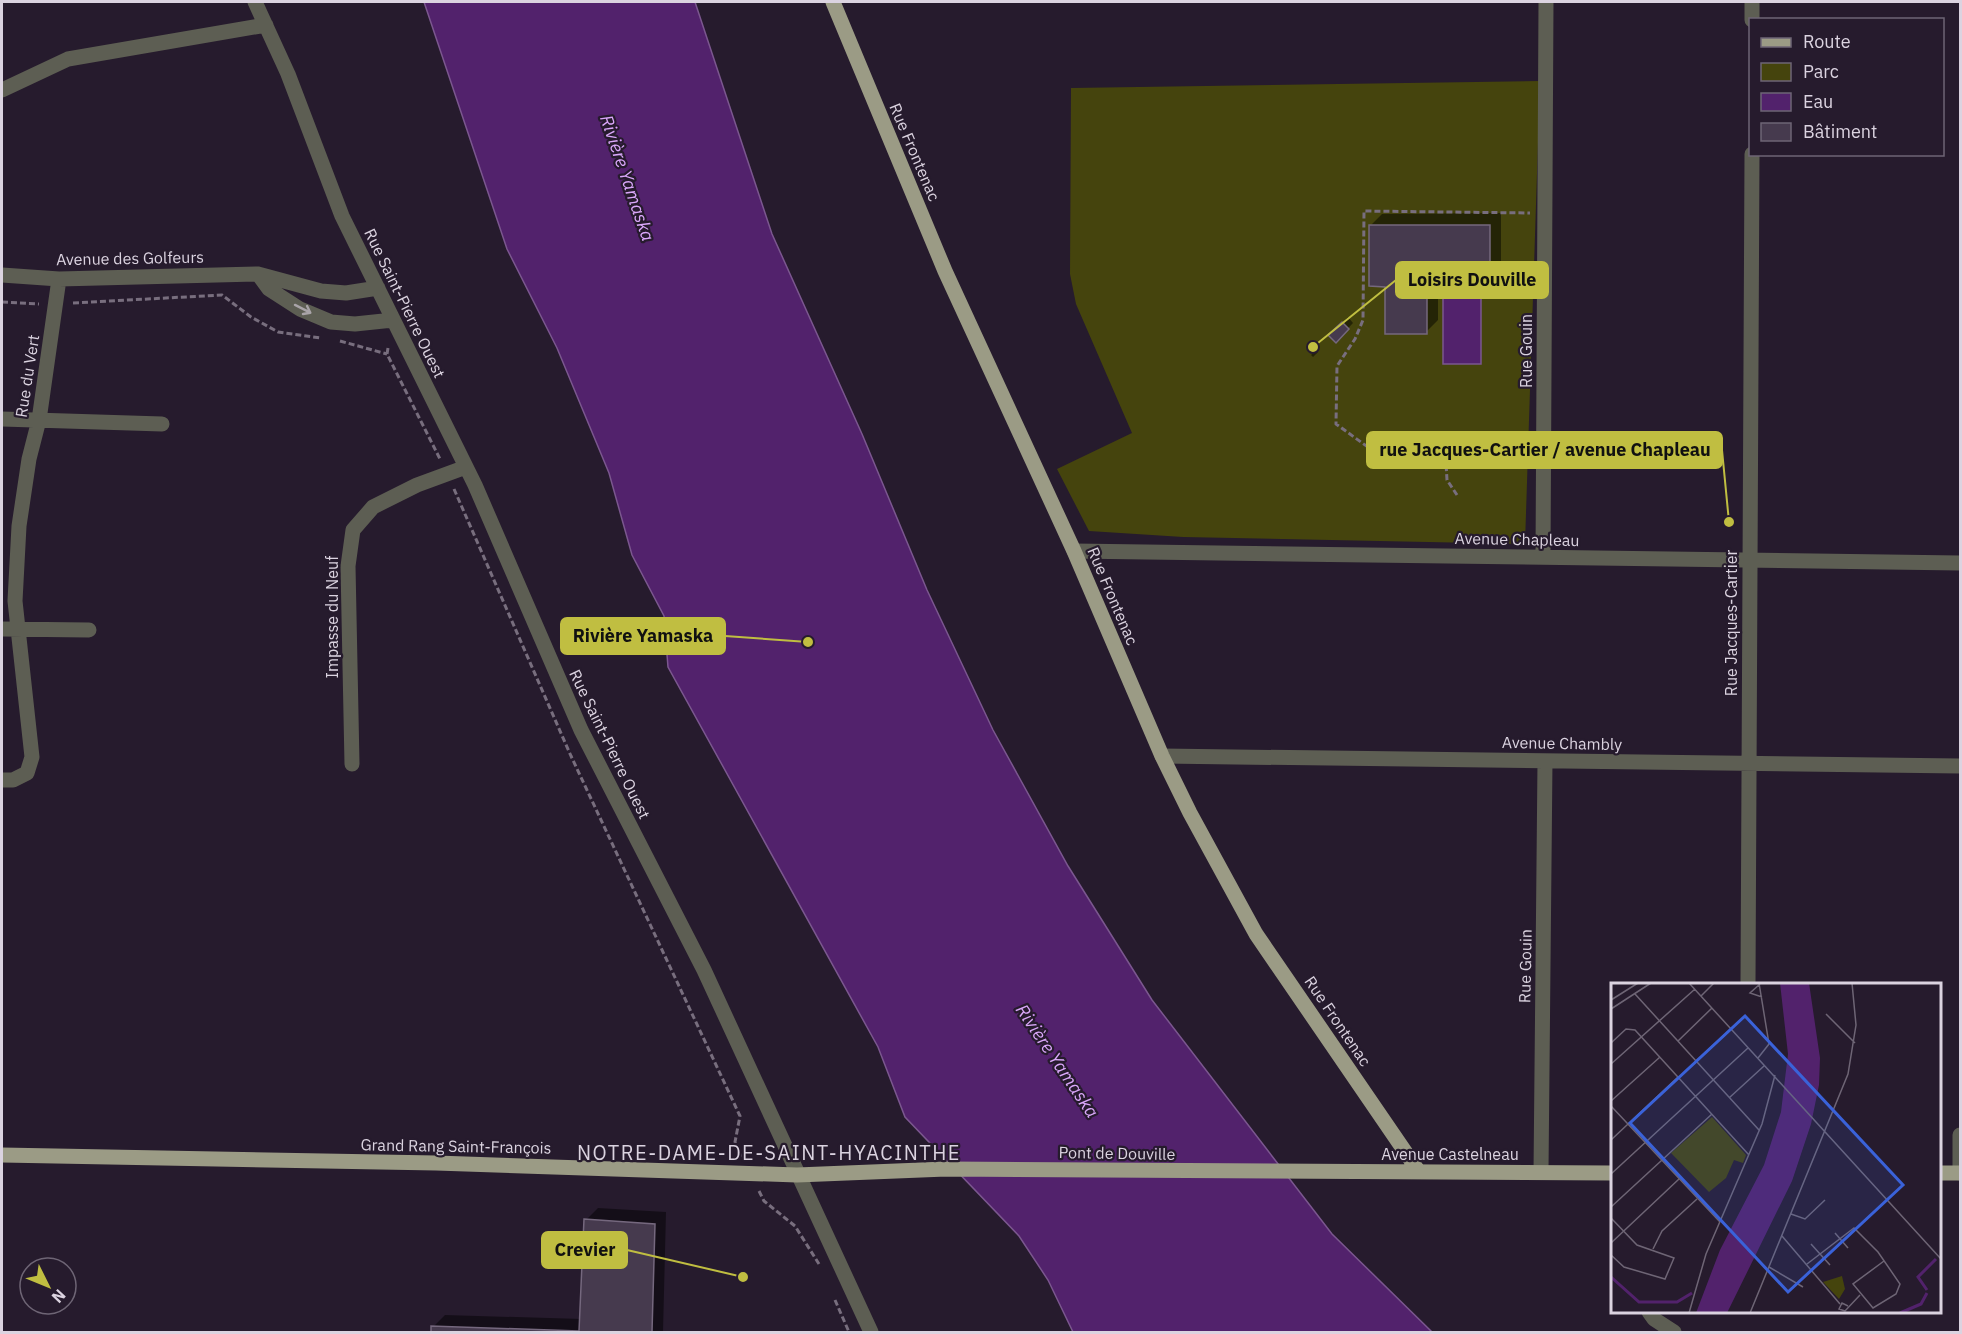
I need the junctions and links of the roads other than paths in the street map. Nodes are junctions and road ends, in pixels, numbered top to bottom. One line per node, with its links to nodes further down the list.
1 (255, 2): 6 (street, Rue Saint-Pierre Ouest)
2 (833, 2): 18 (main road, Rue Frontenac)
3 (1546, 2): 19 (street, Rue Gouin)
4 (1752, 2): 5 (street)
5 (1752, 18)
6 (266, 25): 7 (street); 12 (street, Rue Saint-Pierre Ouest)
7 (2, 90)
8 (1752, 156): 20 (street, Rue Jacques-Cartier)
9 (258, 274): 11 (street, Avenue des Golfeurs); 12 (street, Avenue des Golfeurs); 13 (street, one-way to 13)
10 (2, 275): 11 (street, Avenue des Golfeurs)
11 (59, 279): 15 (street, Rue du Vert)
12 (378, 288): 13 (street, Rue Saint-Pierre Ouest)
13 (393, 320): 17 (street, Rue Saint-Pierre Ouest)
14 (2, 419): 15 (street)
15 (39, 420): 16 (street); 23 (street, Rue du Vert)
16 (162, 424)
17 (466, 467): 27 (street, Impasse du Neuf); 41 (street, Rue Saint-Pierre Ouest)
18 (1074, 551): 19 (street, Avenue Chapleau); 25 (main road, Rue Frontenac)
19 (1543, 557): 20 (street, Avenue Chapleau)
20 (1750, 560): 21 (street, Avenue Chapleau); 28 (street, Rue Jacques-Cartier)
21 (1960, 563)
22 (2, 629): 23 (street)
23 (18, 629): 24 (street); 30 (street, Rue du Vert)
24 (89, 630)
25 (1162, 756): 26 (street, Avenue Chambly); 36 (main road, Rue Frontenac)
26 (1545, 761): 28 (street, Avenue Chambly); 37 (street, Rue Gouin)
27 (352, 764)
28 (1749, 764): 29 (street, Avenue Chambly); 31 (street, Rue Jacques-Cartier)
29 (1960, 766)
30 (2, 780)
31 (1748, 983)
32 (1960, 1135): 40 (street)
33 (2, 1155): 41 (main road, Grand Rang Saint-François)
34 (946, 1169): 35 (main road, Pont de Douville); 41 (main road, Grand Rang Saint-François)
35 (1287, 1172): 36 (main road, Avenue Castelneau)
36 (1419, 1172): 37 (main road, Avenue Castelneau)
37 (1541, 1172): 38 (main road, Avenue Castelneau)
38 (1611, 1173)
39 (1941, 1173): 40 (main road)
40 (1960, 1173)
41 (797, 1175): 43 (street, Rue Saint-Pierre Ouest)
42 (1650, 1313): 44 (street)
43 (871, 1332)
44 (1674, 1332)

